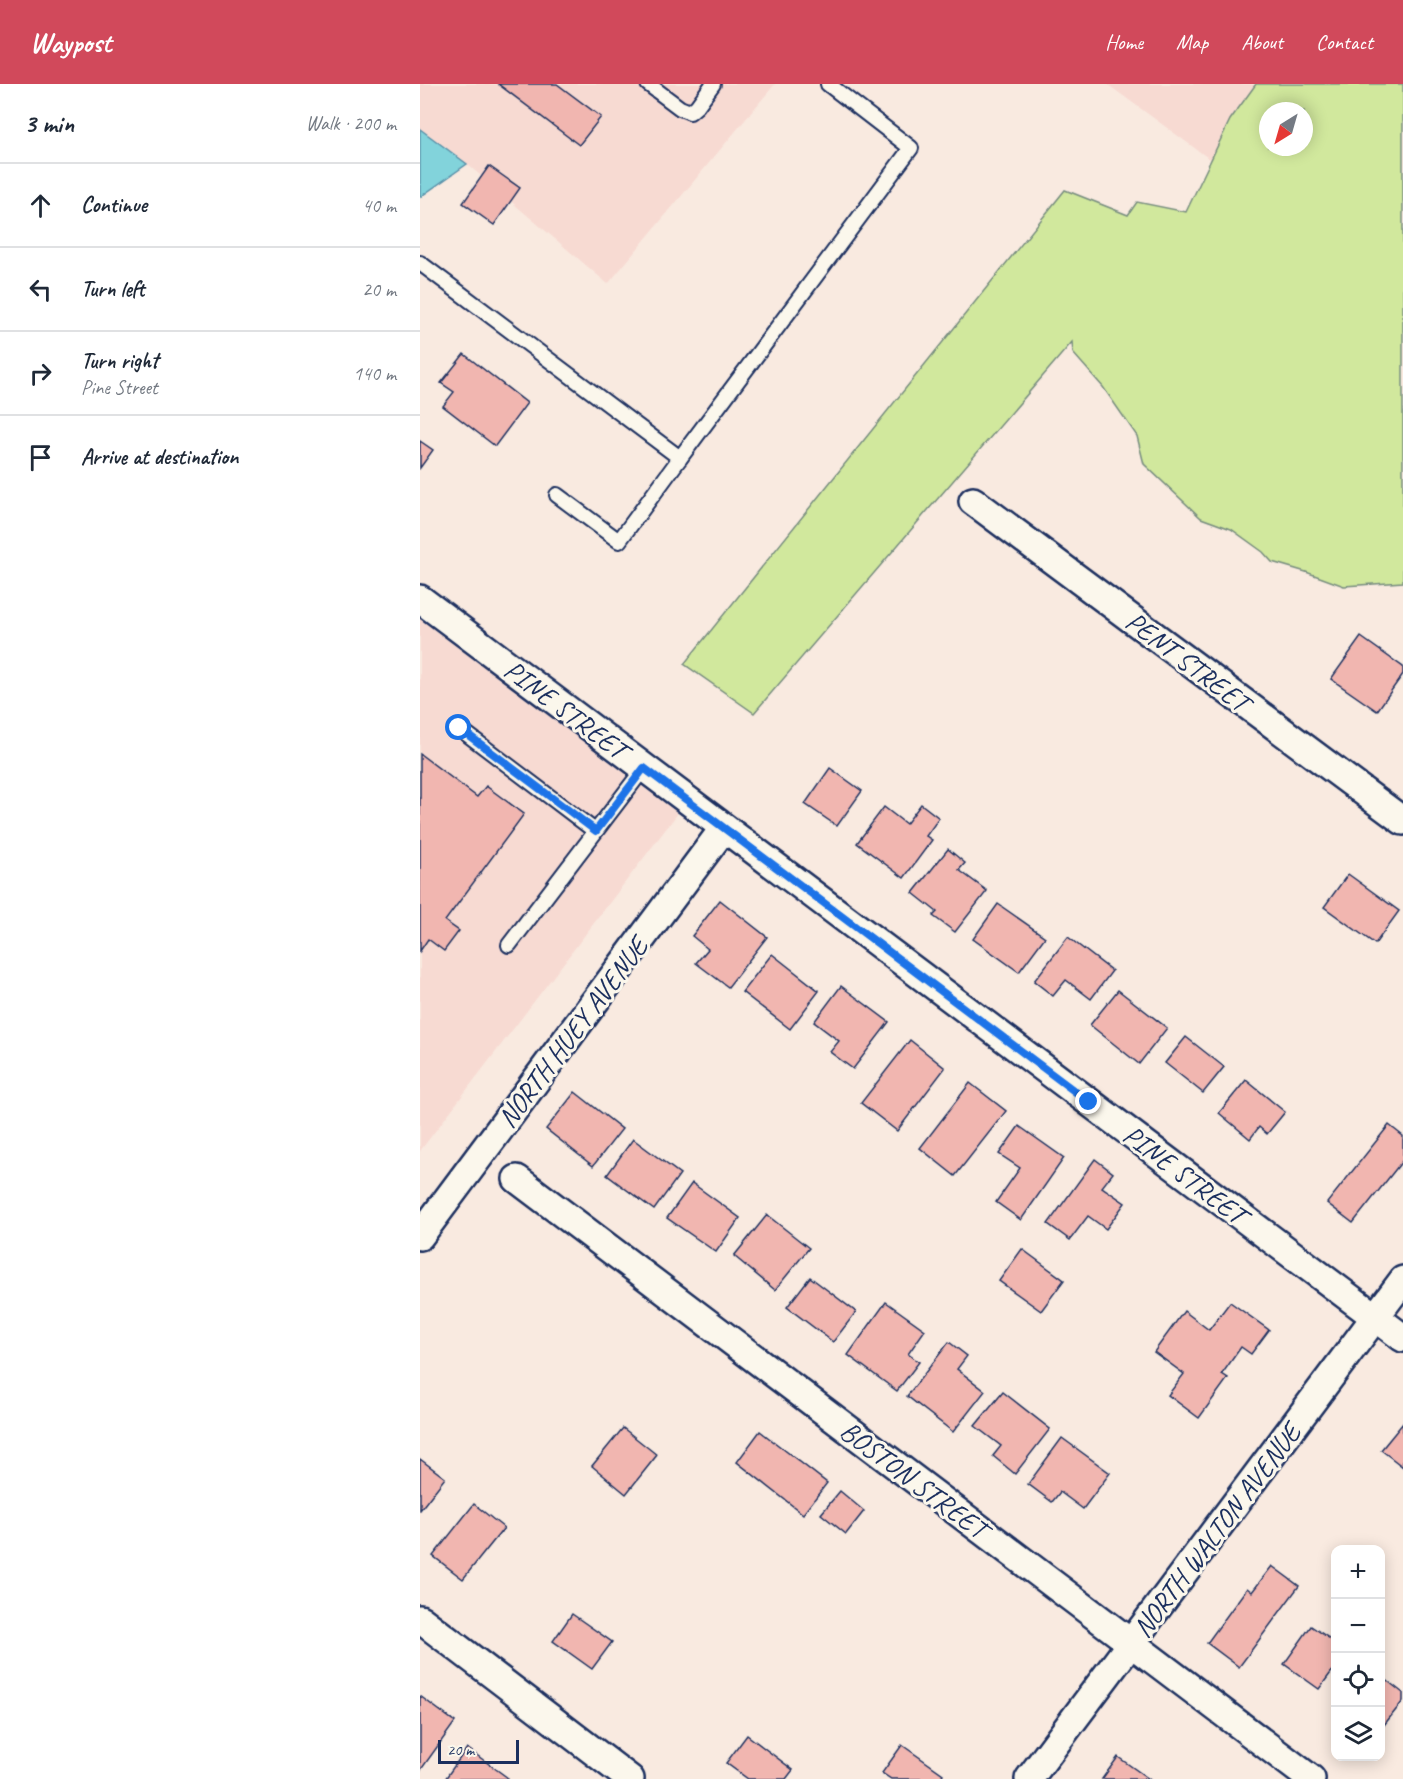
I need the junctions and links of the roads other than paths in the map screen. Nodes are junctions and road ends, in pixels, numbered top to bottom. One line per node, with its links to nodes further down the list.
1 (648, 84): 2 (lane)
2 (713, 84)
3 (828, 84): 5 (lane)
4 (420, 263): 5 (lane)
5 (680, 458): 6 (lane)
6 (557, 495)
7 (973, 501): 11 (street, PENT STREET)
8 (420, 599): 10 (street, PINE STREET)
9 (459, 728): 13 (lane)
10 (644, 768): 12 (street, PINE STREET); 13 (lane)
11 (1403, 821)
12 (724, 828): 16 (street, NORTH HUEY AVENUE); 18 (street, PINE STREET)
13 (596, 831): 14 (lane)
14 (509, 945)
15 (517, 1179): 21 (street, BOSTON STREET)
16 (420, 1236)
17 (1403, 1280): 18 (street, NORTH WALTON AVENUE)
18 (1375, 1317): 19 (street, PINE STREET); 21 (street, NORTH WALTON AVENUE)
19 (1403, 1338)
20 (420, 1619): 22 (street)
21 (1131, 1643): 23 (street, NORTH WALTON AVENUE); 24 (street, BOSTON STREET)
22 (630, 1779)
23 (1029, 1779)
24 (1311, 1779)

